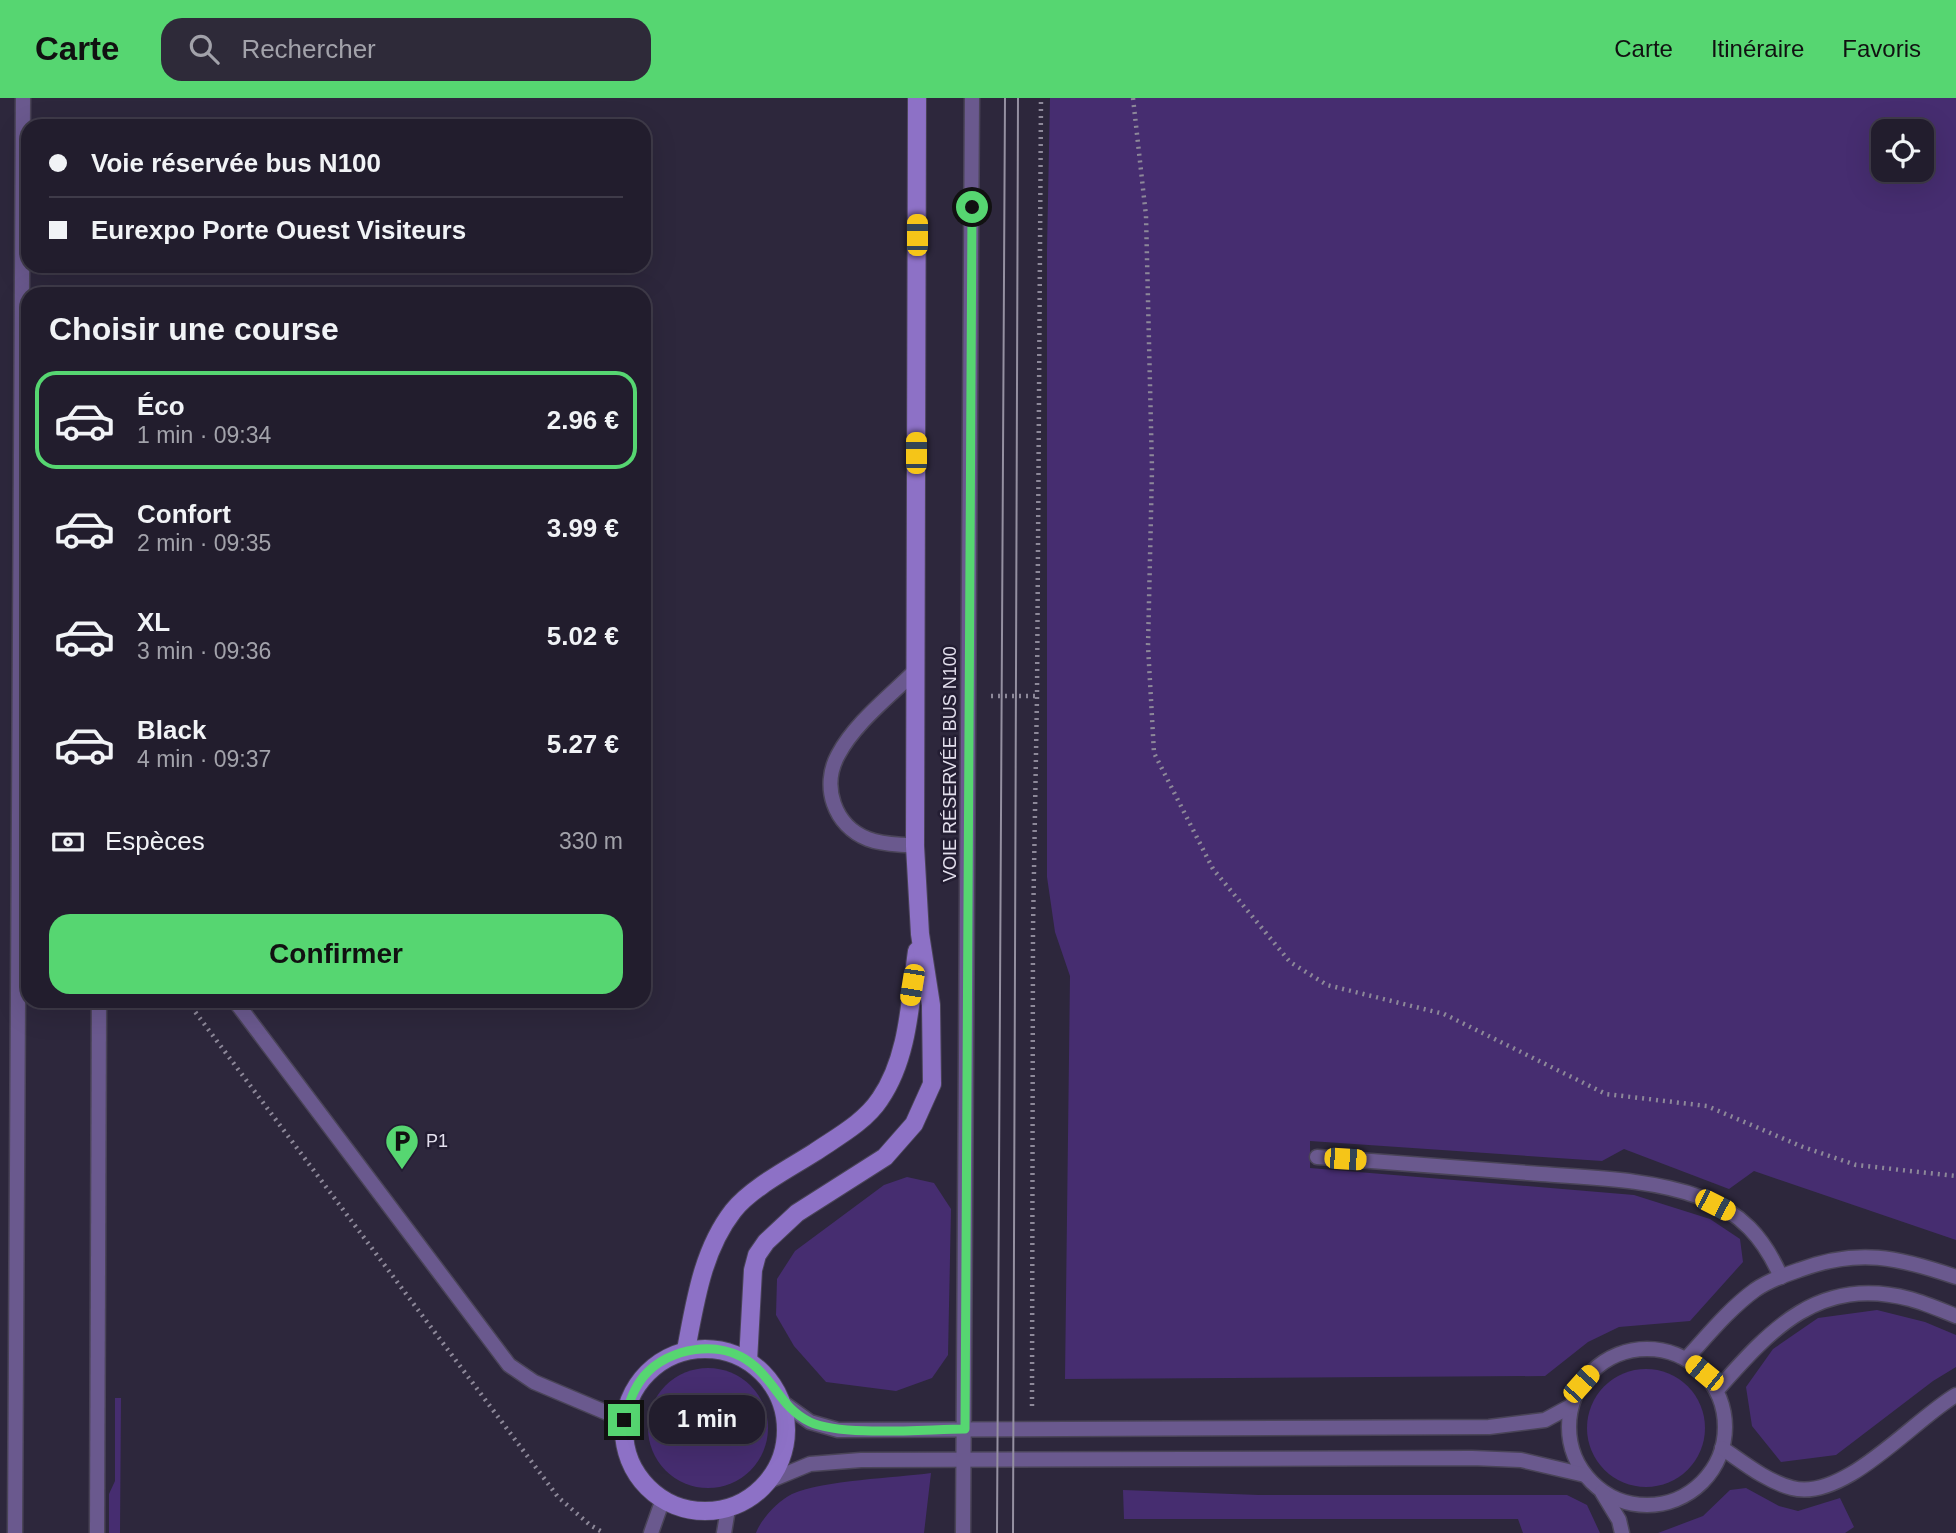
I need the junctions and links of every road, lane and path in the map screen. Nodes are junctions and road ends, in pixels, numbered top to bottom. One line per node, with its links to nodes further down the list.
1 (23, 98): 6 (lane)
2 (918, 98): 8 (street)
3 (972, 98): 9 (lane, VOIE RÉSERVÉE BUS N100)
4 (1041, 98): 10 (path)
5 (1133, 98): 17 (path)
6 (23, 119)
7 (21, 457): 38 (lane)
8 (914, 672): 11 (street); 11 (lane)
9 (969, 696): 10 (path); 30 (lane, VOIE RÉSERVÉE BUS N100)
10 (1037, 696): 29 (path)
11 (915, 846): 12 (street)
12 (920, 934): 21 (street); 23 (street)
13 (99, 1008): 39 (lane)
14 (192, 1008): 40 (path)
15 (239, 1008): 28 (lane)
16 (1317, 1157): 18 (lane)
17 (1956, 1176)
18 (1781, 1277): 19 (lane); 22 (lane)
19 (1956, 1277)
20 (1956, 1316): 24 (lane)
21 (686, 1350): 23 (street); 28 (street)
22 (1686, 1359): 24 (lane); 27 (lane)
23 (748, 1361): 26 (street)
24 (1717, 1390): 31 (lane)
25 (1956, 1395): 31 (lane)
26 (782, 1402): 30 (lane); 34 (street)
27 (1571, 1406): 29 (lane); 33 (lane)
28 (624, 1420): 36 (street)
29 (1031, 1428): 30 (lane)
30 (965, 1429): 32 (lane, VOIE RÉSERVÉE BUS N100)
31 (1723, 1448): 35 (lane)
32 (964, 1460): 33 (lane); 34 (lane); 43 (lane, VOIE RÉSERVÉE BUS N100)
33 (1585, 1475): 35 (lane)
34 (769, 1481): 37 (street)
35 (1601, 1490): 44 (lane)
36 (663, 1499): 37 (street); 41 (lane)
37 (728, 1509): 42 (lane)
38 (15, 1533)
39 (97, 1533)
40 (604, 1533)
41 (651, 1533)
42 (724, 1533)
43 (963, 1533)
44 (1622, 1533)

